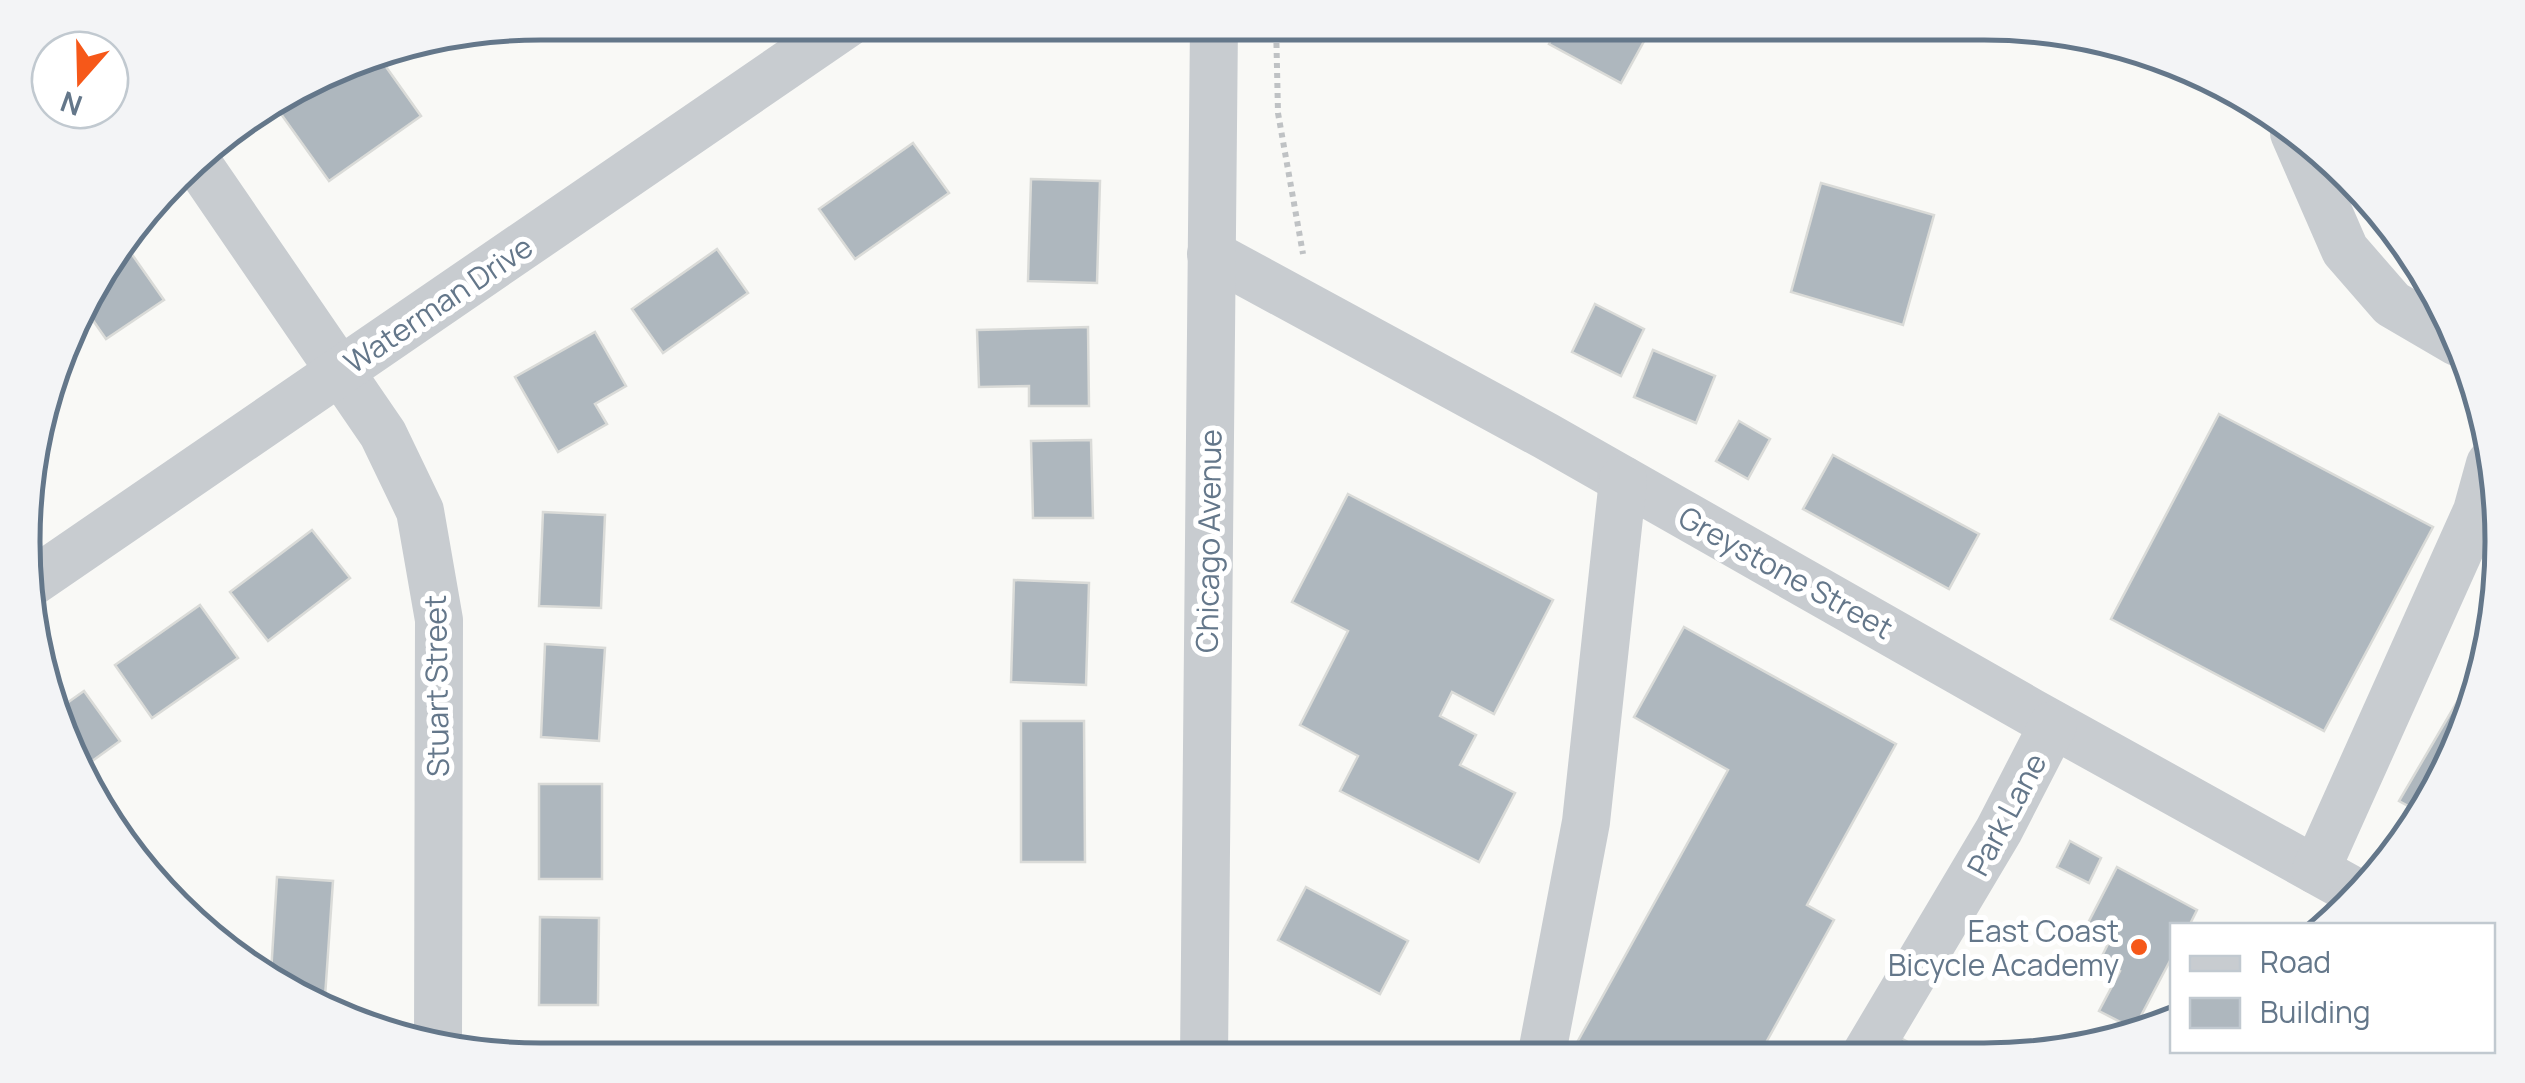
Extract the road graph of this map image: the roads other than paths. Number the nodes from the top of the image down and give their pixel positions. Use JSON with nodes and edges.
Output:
{"nodes":[{"id":1,"x":822,"y":40,"type":"edge"},
{"id":2,"x":1214,"y":40,"type":"edge"},
{"id":3,"x":2304,"y":156,"type":"edge"},
{"id":4,"x":203,"y":171,"type":"edge"},
{"id":5,"x":1211,"y":254,"type":"junction"},
{"id":6,"x":2438,"y":331,"type":"edge"},
{"id":7,"x":341,"y":370,"type":"junction"},
{"id":8,"x":1623,"y":480,"type":"junction"},
{"id":9,"x":2482,"y":491,"type":"edge"},
{"id":10,"x":41,"y":576,"type":"edge"},
{"id":11,"x":2054,"y":725,"type":"junction"},
{"id":12,"x":2316,"y":870,"type":"junction"},
{"id":13,"x":2347,"y":887,"type":"edge"},
{"id":14,"x":438,"y":1032,"type":"edge"},
{"id":15,"x":1204,"y":1043,"type":"edge"},
{"id":16,"x":1544,"y":1043,"type":"edge"},
{"id":17,"x":1872,"y":1043,"type":"edge"}],
"edges":[{"from":1,"to":7,"type":"street","name":"Waterman Drive"},
{"from":2,"to":5,"type":"street","name":"Chicago Avenue"},
{"from":3,"to":6,"type":"street"},
{"from":4,"to":7,"type":"street","name":"Stuart Street"},
{"from":5,"to":8,"type":"street","name":"Greystone Street"},
{"from":5,"to":15,"type":"street","name":"Chicago Avenue"},
{"from":7,"to":10,"type":"street","name":"Waterman Drive"},
{"from":7,"to":14,"type":"street","name":"Stuart Street"},
{"from":8,"to":11,"type":"street","name":"Greystone Street"},
{"from":8,"to":16,"type":"street"},
{"from":9,"to":12,"type":"street"},
{"from":11,"to":12,"type":"street","name":"Greystone Street"},
{"from":11,"to":17,"type":"street","name":"Park Lane"},
{"from":12,"to":13,"type":"street","name":"Greystone Street"}]}
